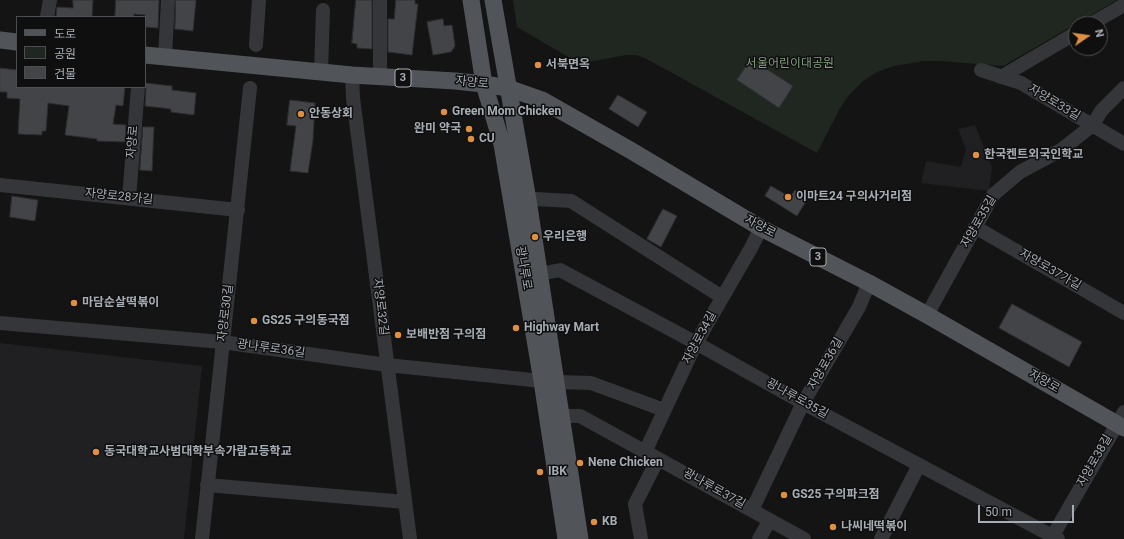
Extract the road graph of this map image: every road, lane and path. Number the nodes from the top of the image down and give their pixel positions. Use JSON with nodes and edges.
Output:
{"nodes":[{"id":1,"x":50,"y":0,"type":"edge"},
{"id":2,"x":168,"y":0,"type":"edge"},
{"id":3,"x":259,"y":0,"type":"edge"},
{"id":4,"x":380,"y":0,"type":"edge"},
{"id":5,"x":471,"y":0,"type":"edge"},
{"id":6,"x":493,"y":0,"type":"edge"},
{"id":7,"x":1124,"y":5,"type":"edge"},
{"id":8,"x":324,"y":10,"type":"dead end"},
{"id":9,"x":47,"y":16,"type":"edge"},
{"id":10,"x":1105,"y":16,"type":"edge"},
{"id":11,"x":1068,"y":38,"type":"edge"},
{"id":12,"x":0,"y":40,"type":"edge"},
{"id":13,"x":16,"y":42,"type":"edge"},
{"id":14,"x":256,"y":46,"type":"dead end"},
{"id":15,"x":146,"y":55,"type":"edge"},
{"id":16,"x":165,"y":57,"type":"junction"},
{"id":17,"x":981,"y":70,"type":"dead end"},
{"id":18,"x":321,"y":72,"type":"junction"},
{"id":19,"x":352,"y":75,"type":"junction"},
{"id":20,"x":380,"y":77,"type":"junction"},
{"id":21,"x":1001,"y":77,"type":"junction"},
{"id":22,"x":484,"y":84,"type":"junction"},
{"id":23,"x":138,"y":88,"type":"edge"},
{"id":24,"x":250,"y":88,"type":"dead end"},
{"id":25,"x":508,"y":88,"type":"junction"},
{"id":26,"x":1124,"y":88,"type":"edge"},
{"id":27,"x":1092,"y":125,"type":"junction"},
{"id":28,"x":1124,"y":144,"type":"edge"},
{"id":29,"x":0,"y":185,"type":"edge"},
{"id":30,"x":129,"y":198,"type":"junction"},
{"id":31,"x":528,"y":200,"type":"junction"},
{"id":32,"x":238,"y":210,"type":"junction"},
{"id":33,"x":975,"y":227,"type":"junction"},
{"id":34,"x":761,"y":228,"type":"junction"},
{"id":35,"x":540,"y":274,"type":"junction"},
{"id":36,"x":869,"y":283,"type":"junction"},
{"id":37,"x":722,"y":297,"type":"junction"},
{"id":38,"x":1124,"y":313,"type":"edge"},
{"id":39,"x":928,"y":315,"type":"junction"},
{"id":40,"x":0,"y":322,"type":"edge"},
{"id":41,"x":222,"y":342,"type":"junction"},
{"id":42,"x":696,"y":343,"type":"junction"},
{"id":43,"x":387,"y":365,"type":"junction"},
{"id":44,"x":550,"y":381,"type":"junction"},
{"id":45,"x":803,"y":403,"type":"junction"},
{"id":46,"x":664,"y":410,"type":"junction"},
{"id":47,"x":562,"y":416,"type":"junction"},
{"id":48,"x":1121,"y":421,"type":"edge"},
{"id":49,"x":645,"y":452,"type":"junction"},
{"id":50,"x":658,"y":458,"type":"junction"},
{"id":51,"x":919,"y":465,"type":"junction"},
{"id":52,"x":207,"y":485,"type":"junction"},
{"id":53,"x":405,"y":502,"type":"junction"},
{"id":54,"x":752,"y":510,"type":"junction"},
{"id":55,"x":770,"y":520,"type":"junction"},
{"id":56,"x":1054,"y":538,"type":"edge"},
{"id":57,"x":202,"y":539,"type":"edge"},
{"id":58,"x":410,"y":539,"type":"edge"},
{"id":59,"x":566,"y":539,"type":"edge"},
{"id":60,"x":580,"y":539,"type":"edge"},
{"id":61,"x":641,"y":539,"type":"edge"},
{"id":62,"x":759,"y":539,"type":"edge"},
{"id":63,"x":804,"y":539,"type":"edge"},
{"id":64,"x":881,"y":539,"type":"edge"}],
"edges":[{"from":1,"to":9,"type":"street"},
{"from":2,"to":16,"type":"street"},
{"from":3,"to":14,"type":"street"},
{"from":4,"to":20,"type":"street"},
{"from":5,"to":22,"type":"main road","name":"광나루로"},
{"from":6,"to":25,"type":"main road","name":"광나루로"},
{"from":7,"to":10,"type":"street"},
{"from":8,"to":18,"type":"street"},
{"from":11,"to":21,"type":"street"},
{"from":12,"to":13,"type":"main road"},
{"from":15,"to":16,"type":"main road","name":"자양로","number":"3"},
{"from":16,"to":18,"type":"main road","name":"자양로","number":"3"},
{"from":17,"to":21,"type":"street","name":"자양로33길"},
{"from":18,"to":19,"type":"main road","name":"자양로","number":"3"},
{"from":19,"to":20,"type":"main road","name":"자양로","number":"3"},
{"from":19,"to":43,"type":"street","name":"자양로32길"},
{"from":20,"to":22,"type":"main road","name":"자양로","number":"3"},
{"from":21,"to":27,"type":"street","name":"자양로33길"},
{"from":22,"to":25,"type":"main road","name":"자양로","number":"3"},
{"from":22,"to":44,"type":"main road","name":"광나루로"},
{"from":23,"to":30,"type":"street","name":"자양로"},
{"from":24,"to":32,"type":"street","name":"자양로30길"},
{"from":25,"to":31,"type":"main road","name":"광나루로"},
{"from":25,"to":34,"type":"main road","name":"자양로","number":"3"},
{"from":26,"to":27,"type":"street","name":"자양로35길"},
{"from":27,"to":28,"type":"street","name":"자양로33길"},
{"from":27,"to":33,"type":"street","name":"자양로35길"},
{"from":29,"to":30,"type":"street","name":"자양로28가길"},
{"from":30,"to":32,"type":"street","name":"자양로28가길"},
{"from":31,"to":35,"type":"main road","name":"광나루로"},
{"from":31,"to":37,"type":"street"},
{"from":32,"to":41,"type":"street","name":"자양로30길"},
{"from":33,"to":38,"type":"street","name":"자양로37가길"},
{"from":33,"to":39,"type":"street","name":"자양로35길"},
{"from":34,"to":36,"type":"main road","name":"자양로","number":"3"},
{"from":34,"to":37,"type":"street","name":"자양로34길"},
{"from":35,"to":42,"type":"street","name":"광나루로35길"},
{"from":35,"to":44,"type":"main road","name":"광나루로"},
{"from":36,"to":39,"type":"main road","name":"자양로","number":"3"},
{"from":36,"to":45,"type":"street","name":"자양로36길"},
{"from":37,"to":42,"type":"street","name":"자양로34길"},
{"from":39,"to":48,"type":"main road","name":"자양로","number":"3"},
{"from":40,"to":41,"type":"street","name":"광나루로36길"},
{"from":41,"to":43,"type":"street","name":"광나루로36길"},
{"from":41,"to":52,"type":"street","name":"자양로30길"},
{"from":42,"to":45,"type":"street","name":"광나루로35길"},
{"from":42,"to":46,"type":"street","name":"자양로34길"},
{"from":43,"to":44,"type":"street","name":"광나루로36길"},
{"from":43,"to":53,"type":"street","name":"자양로32길"},
{"from":44,"to":46,"type":"street"},
{"from":44,"to":47,"type":"main road","name":"광나루로"},
{"from":44,"to":59,"type":"main road","name":"광나루로"},
{"from":45,"to":51,"type":"street","name":"광나루로35길"},
{"from":45,"to":54,"type":"street","name":"자양로36길"},
{"from":46,"to":49,"type":"street","name":"자양로34길"},
{"from":47,"to":49,"type":"street","name":"광나루로37길"},
{"from":47,"to":60,"type":"main road","name":"광나루로"},
{"from":48,"to":56,"type":"street","name":"자양로38길"},
{"from":49,"to":50,"type":"street","name":"광나루로37길"},
{"from":50,"to":54,"type":"street","name":"광나루로37길"},
{"from":50,"to":61,"type":"street"},
{"from":51,"to":56,"type":"street","name":"광나루로35길"},
{"from":51,"to":64,"type":"street"},
{"from":52,"to":53,"type":"street"},
{"from":52,"to":57,"type":"street","name":"자양로30길"},
{"from":53,"to":58,"type":"street","name":"자양로32길"},
{"from":54,"to":55,"type":"street","name":"광나루로37길"},
{"from":55,"to":62,"type":"street"},
{"from":55,"to":63,"type":"street","name":"광나루로37길"}]}
